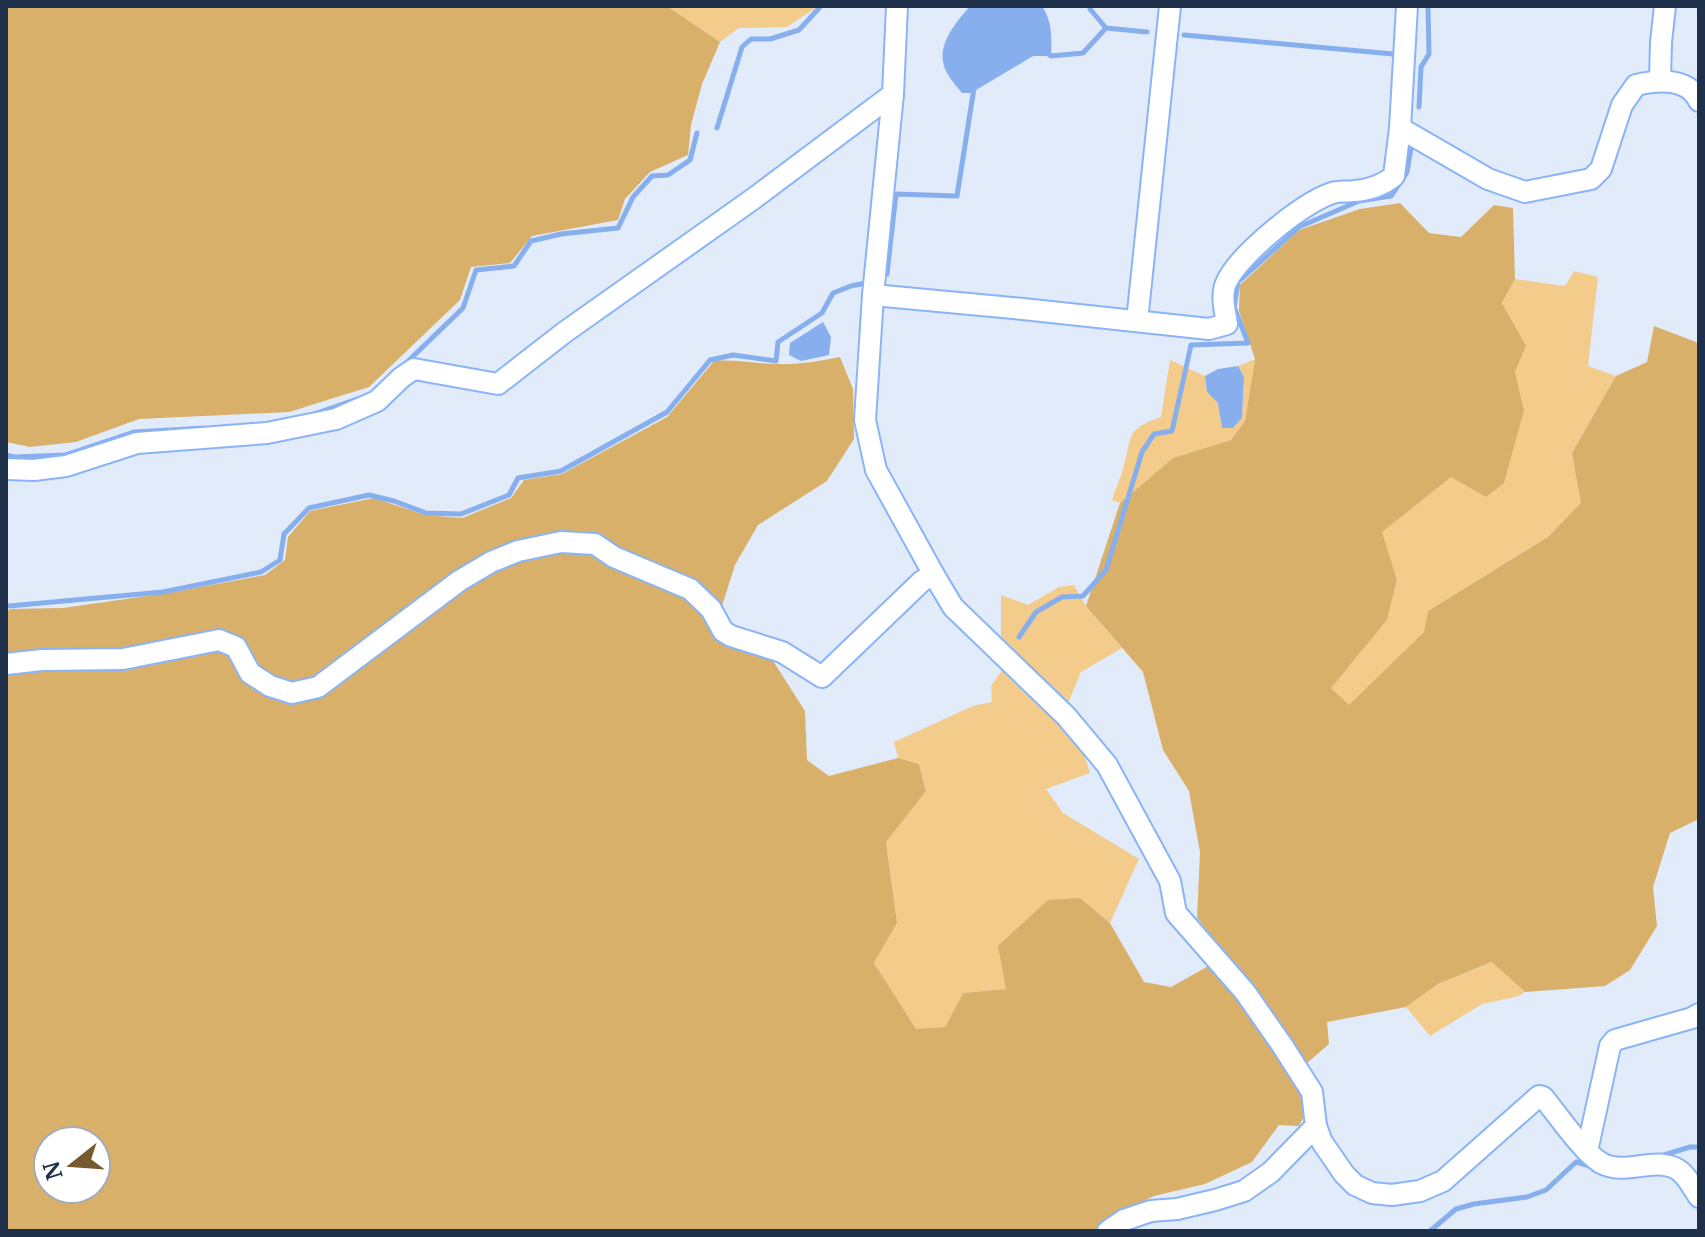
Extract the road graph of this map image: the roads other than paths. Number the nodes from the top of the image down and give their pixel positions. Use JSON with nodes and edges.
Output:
{"nodes":[{"id":1,"x":897,"y":6,"type":"edge"},
{"id":2,"x":1170,"y":6,"type":"edge"},
{"id":3,"x":1407,"y":6,"type":"edge"},
{"id":4,"x":1665,"y":6,"type":"edge"},
{"id":5,"x":1660,"y":80,"type":"junction"},
{"id":6,"x":893,"y":94,"type":"junction"},
{"id":7,"x":1699,"y":101,"type":"edge"},
{"id":8,"x":1400,"y":128,"type":"junction"},
{"id":9,"x":873,"y":295,"type":"junction"},
{"id":10,"x":1137,"y":321,"type":"junction"},
{"id":11,"x":6,"y":469,"type":"edge"},
{"id":12,"x":934,"y":575,"type":"junction"},
{"id":13,"x":6,"y":664,"type":"edge"},
{"id":14,"x":1699,"y":1014,"type":"edge"},
{"id":15,"x":1316,"y":1126,"type":"junction"},
{"id":16,"x":1587,"y":1151,"type":"junction"},
{"id":17,"x":1699,"y":1197,"type":"edge"},
{"id":18,"x":1108,"y":1231,"type":"edge"}],
"edges":[{"from":1,"to":6,"type":"street"},
{"from":2,"to":10,"type":"street"},
{"from":3,"to":8,"type":"street"},
{"from":4,"to":5,"type":"street"},
{"from":5,"to":7,"type":"street"},
{"from":5,"to":8,"type":"street"},
{"from":6,"to":9,"type":"street"},
{"from":6,"to":11,"type":"street"},
{"from":8,"to":10,"type":"street"},
{"from":9,"to":10,"type":"street"},
{"from":9,"to":12,"type":"street"},
{"from":12,"to":13,"type":"street"},
{"from":12,"to":15,"type":"street"},
{"from":14,"to":16,"type":"street"},
{"from":15,"to":16,"type":"street"},
{"from":15,"to":18,"type":"street"},
{"from":16,"to":17,"type":"street"}]}
